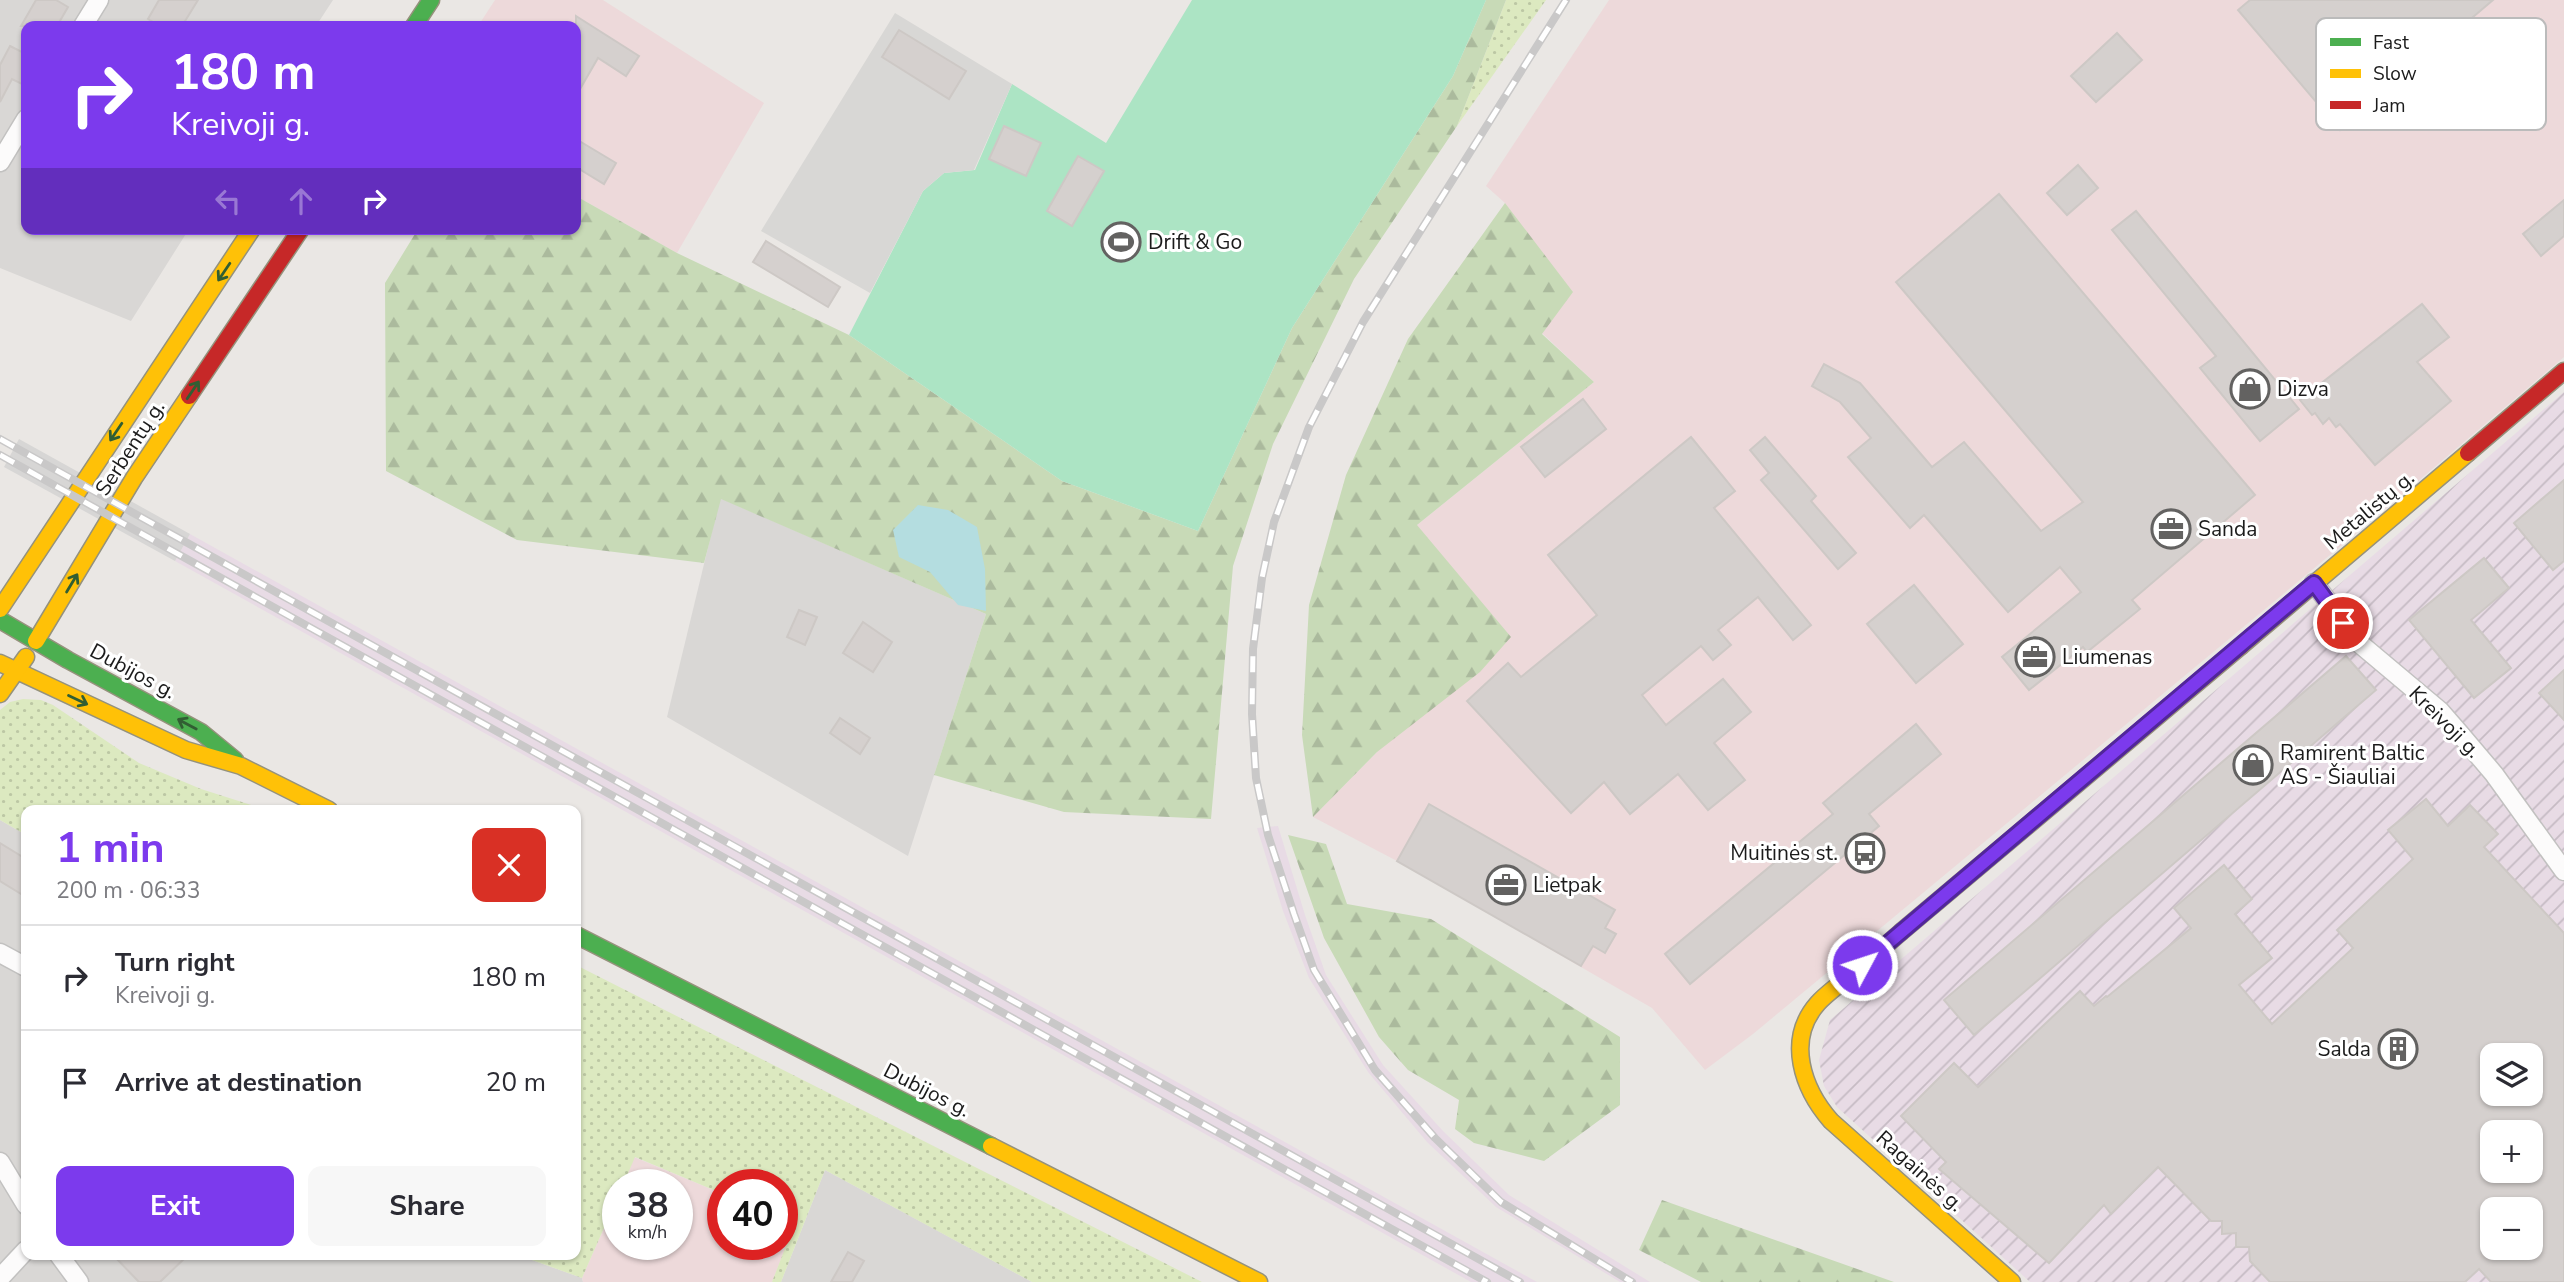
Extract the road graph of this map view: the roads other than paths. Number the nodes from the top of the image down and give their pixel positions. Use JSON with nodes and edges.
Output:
{"nodes":[{"id":1,"x":99,"y":0,"type":"edge"},
{"id":2,"x":431,"y":0,"type":"edge"},
{"id":3,"x":86,"y":21,"type":"edge"},
{"id":4,"x":417,"y":21,"type":"edge"},
{"id":5,"x":21,"y":127,"type":"edge"},
{"id":6,"x":0,"y":162,"type":"edge"},
{"id":7,"x":249,"y":235,"type":"edge"},
{"id":8,"x":297,"y":235,"type":"edge"},
{"id":9,"x":2564,"y":371,"type":"edge"},
{"id":10,"x":2314,"y":583,"type":"junction"},
{"id":11,"x":0,"y":610,"type":"edge"},
{"id":12,"x":0,"y":620,"type":"edge"},
{"id":13,"x":36,"y":641,"type":"junction"},
{"id":14,"x":0,"y":663,"type":"edge"},
{"id":15,"x":17,"y":671,"type":"junction"},
{"id":16,"x":0,"y":694,"type":"edge"},
{"id":17,"x":241,"y":765,"type":"junction"},
{"id":18,"x":320,"y":805,"type":"edge"},
{"id":19,"x":2564,"y":871,"type":"edge"},
{"id":20,"x":581,"y":938,"type":"edge"},
{"id":21,"x":0,"y":953,"type":"edge"},
{"id":22,"x":21,"y":964,"type":"edge"},
{"id":23,"x":1807,"y":1086,"type":"joint"},
{"id":24,"x":0,"y":1162,"type":"edge"},
{"id":25,"x":21,"y":1197,"type":"edge"},
{"id":26,"x":21,"y":1255,"type":"edge"},
{"id":27,"x":64,"y":1260,"type":"edge"},
{"id":28,"x":0,"y":1278,"type":"edge"},
{"id":29,"x":79,"y":1282,"type":"edge"},
{"id":30,"x":1259,"y":1282,"type":"edge"},
{"id":31,"x":2012,"y":1282,"type":"edge"}],
"edges":[{"from":1,"to":3,"type":"street"},
{"from":2,"to":4,"type":"main road"},
{"from":5,"to":6,"type":"street"},
{"from":7,"to":11,"type":"main road","name":"Serbentų g.","one_way":true},
{"from":13,"to":8,"type":"main road","name":"Serbentų g.","one_way":true},
{"from":9,"to":10,"type":"main road","name":"Metalistų g."},
{"from":10,"to":19,"type":"street","name":"Kreivoji g."},
{"from":10,"to":23,"type":"main road","name":"Metalistų g."},
{"from":12,"to":13,"type":"main road","name":"Dubijos g."},
{"from":13,"to":15,"type":"main road","name":"Serbentų g."},
{"from":17,"to":13,"type":"main road","name":"Dubijos g.","one_way":true},
{"from":14,"to":15,"type":"main road","name":"Dubijos g."},
{"from":15,"to":16,"type":"main road","name":"Serbentų g."},
{"from":15,"to":17,"type":"main road","name":"Dubijos g.","one_way":true},
{"from":17,"to":18,"type":"main road","name":"Dubijos g."},
{"from":20,"to":30,"type":"main road","name":"Dubijos g."},
{"from":21,"to":22,"type":"street"},
{"from":23,"to":31,"type":"main road","name":"Ragainės g."},
{"from":24,"to":25,"type":"street"},
{"from":26,"to":28,"type":"street"},
{"from":27,"to":29,"type":"street"}]}
